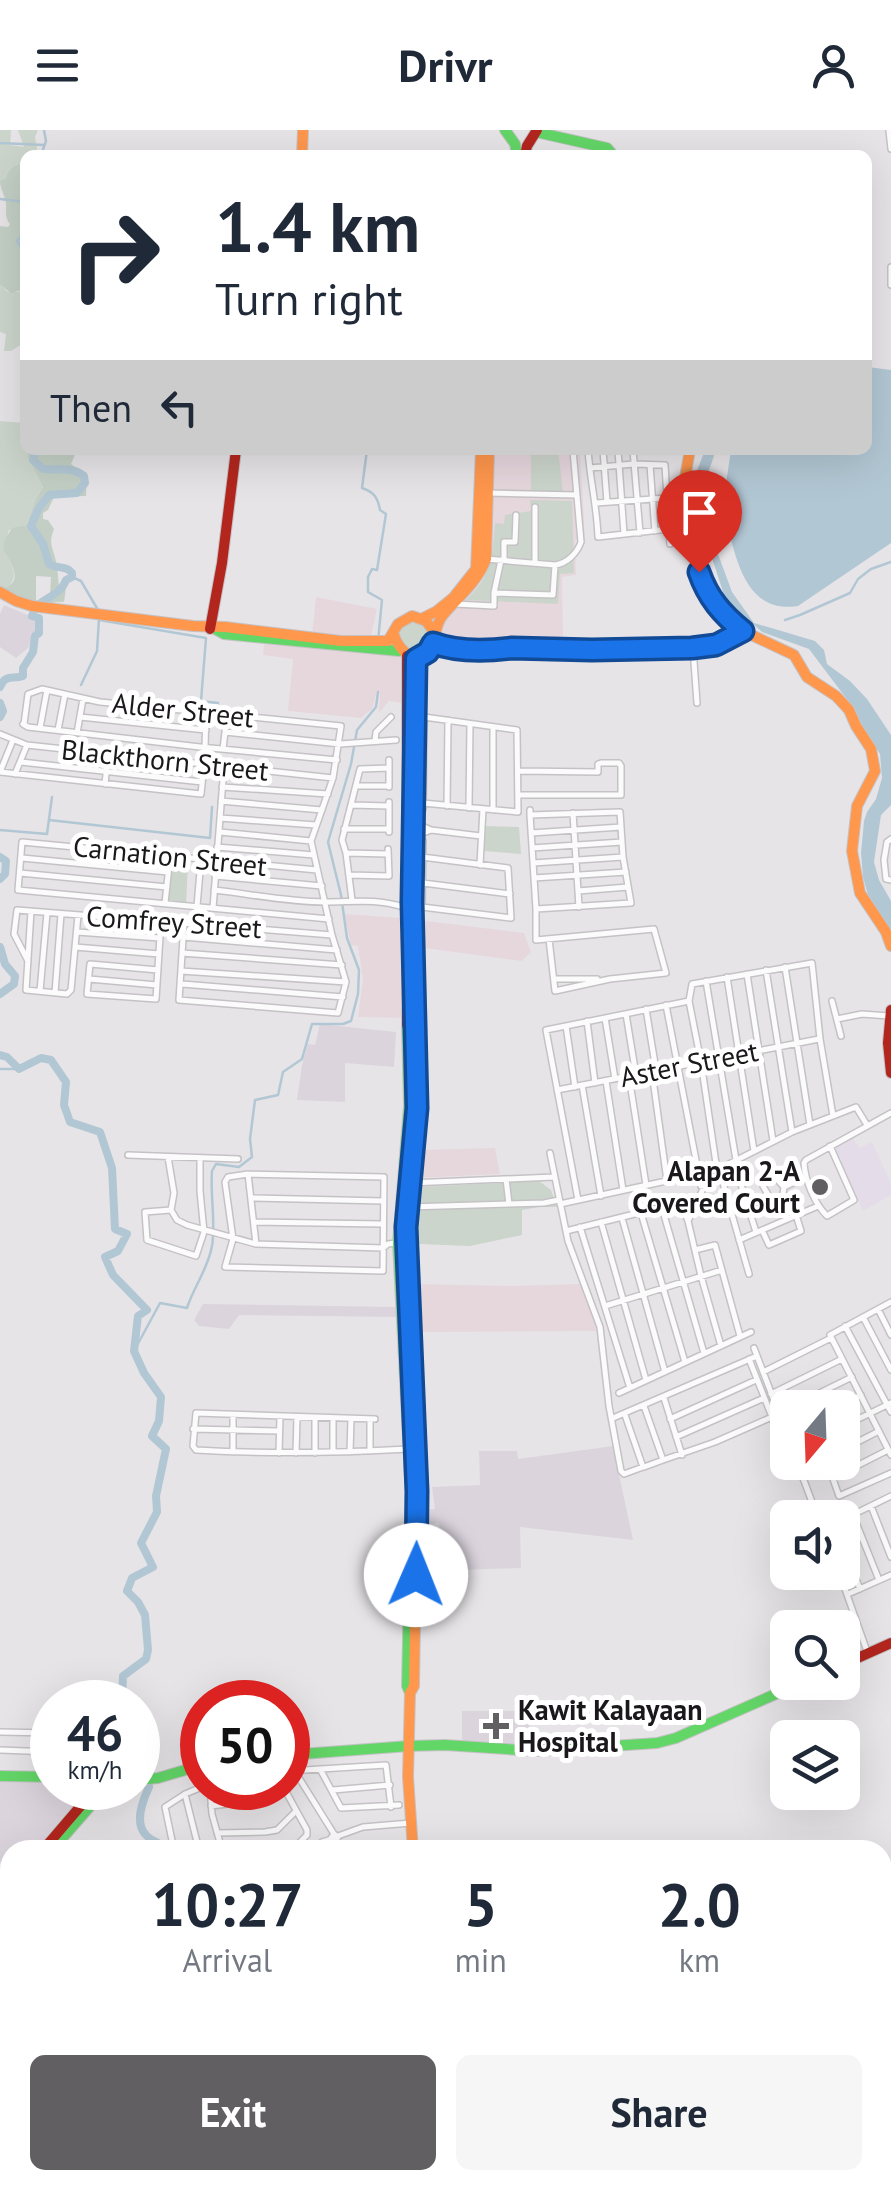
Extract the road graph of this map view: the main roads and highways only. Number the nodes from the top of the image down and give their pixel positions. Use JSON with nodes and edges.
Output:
{"nodes":[{"id":1,"x":536,"y":133,"type":"edge"},
{"id":2,"x":508,"y":134,"type":"edge"},
{"id":3,"x":602,"y":150,"type":"edge"},
{"id":4,"x":235,"y":455,"type":"edge"},
{"id":5,"x":485,"y":455,"type":"edge"},
{"id":6,"x":485,"y":455,"type":"edge"},
{"id":7,"x":689,"y":455,"type":"edge"},
{"id":8,"x":0,"y":592,"type":"edge"},
{"id":9,"x":423,"y":618,"type":"junction"},
{"id":10,"x":210,"y":628,"type":"junction"},
{"id":11,"x":743,"y":631,"type":"junction"},
{"id":12,"x":394,"y":634,"type":"junction"},
{"id":13,"x":433,"y":637,"type":"junction"},
{"id":14,"x":409,"y":655,"type":"junction"},
{"id":15,"x":891,"y":946,"type":"edge"},
{"id":16,"x":890,"y":1013,"type":"edge"},
{"id":17,"x":412,"y":1059,"type":"junction"},
{"id":18,"x":891,"y":1073,"type":"edge"},
{"id":19,"x":402,"y":1247,"type":"junction"},
{"id":20,"x":408,"y":1380,"type":"junction"},
{"id":21,"x":891,"y":1643,"type":"edge"},
{"id":22,"x":860,"y":1657,"type":"edge"},
{"id":23,"x":410,"y":1693,"type":"junction"},
{"id":24,"x":770,"y":1697,"type":"edge"},
{"id":25,"x":408,"y":1746,"type":"junction"},
{"id":26,"x":310,"y":1753,"type":"edge"},
{"id":27,"x":0,"y":1776,"type":"edge"},
{"id":28,"x":30,"y":1777,"type":"edge"},
{"id":29,"x":77,"y":1810,"type":"edge"},
{"id":30,"x":87,"y":1810,"type":"edge"},
{"id":31,"x":52,"y":1840,"type":"edge"},
{"id":32,"x":61,"y":1840,"type":"edge"},
{"id":33,"x":413,"y":1840,"type":"edge"}],
"edges":[{"from":1,"to":2,"type":"main road"},
{"from":1,"to":3,"type":"main road"},
{"from":4,"to":10,"type":"main road"},
{"from":5,"to":13,"type":"main road"},
{"from":6,"to":9,"type":"main road"},
{"from":7,"to":11,"type":"main road"},
{"from":8,"to":10,"type":"main road"},
{"from":9,"to":12,"type":"main road"},
{"from":9,"to":13,"type":"main road"},
{"from":10,"to":12,"type":"main road"},
{"from":10,"to":14,"type":"main road"},
{"from":11,"to":13,"type":"main road"},
{"from":11,"to":15,"type":"main road"},
{"from":12,"to":14,"type":"main road"},
{"from":13,"to":14,"type":"main road"},
{"from":14,"to":17,"type":"main road"},
{"from":14,"to":17,"type":"main road"},
{"from":16,"to":18,"type":"main road"},
{"from":17,"to":19,"type":"main road"},
{"from":17,"to":19,"type":"main road"},
{"from":19,"to":20,"type":"main road"},
{"from":20,"to":23,"type":"main road"},
{"from":20,"to":23,"type":"main road"},
{"from":21,"to":22,"type":"main road"},
{"from":23,"to":25,"type":"main road"},
{"from":24,"to":25,"type":"main road"},
{"from":25,"to":26,"type":"main road"},
{"from":25,"to":33,"type":"main road"},
{"from":27,"to":28,"type":"main road"},
{"from":29,"to":31,"type":"main road"},
{"from":30,"to":32,"type":"main road"}]}
